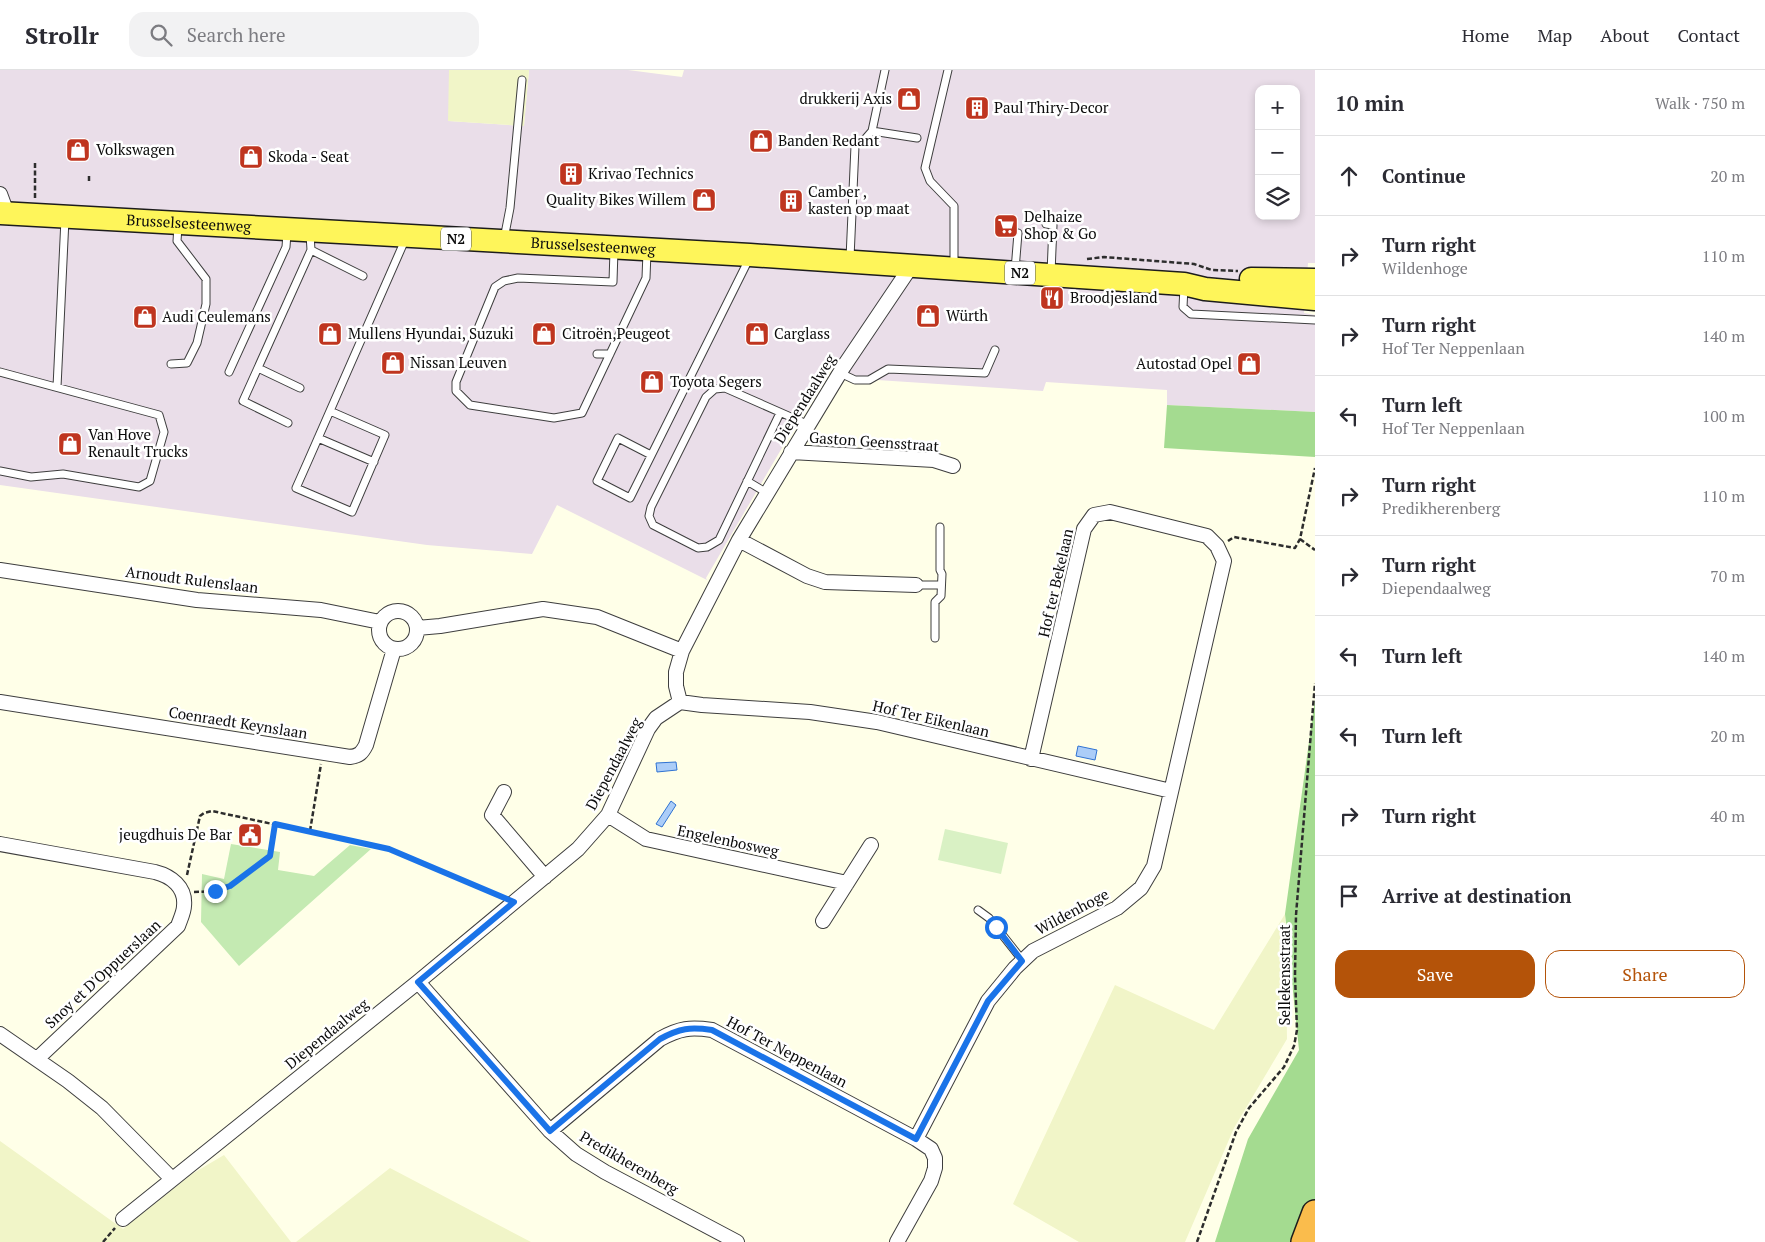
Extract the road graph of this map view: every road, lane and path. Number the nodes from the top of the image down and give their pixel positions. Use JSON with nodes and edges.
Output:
{"nodes":[{"id":1,"x":885,"y":70,"type":"edge"},
{"id":2,"x":948,"y":70,"type":"edge"},
{"id":3,"x":522,"y":80,"type":"dead end"},
{"id":4,"x":872,"y":131,"type":"junction"},
{"id":5,"x":917,"y":138,"type":"dead end"},
{"id":6,"x":35,"y":162,"type":"dead end"},
{"id":7,"x":89,"y":176,"type":"dead end"},
{"id":8,"x":89,"y":183,"type":"dead end"},
{"id":9,"x":34,"y":202,"type":"dead end"},
{"id":10,"x":2,"y":206,"type":"edge"},
{"id":11,"x":65,"y":216,"type":"junction"},
{"id":12,"x":178,"y":222,"type":"junction"},
{"id":13,"x":1046,"y":224,"type":"dead end"},
{"id":14,"x":287,"y":228,"type":"junction"},
{"id":15,"x":1018,"y":233,"type":"dead end"},
{"id":16,"x":406,"y":236,"type":"junction"},
{"id":17,"x":311,"y":240,"type":"junction"},
{"id":18,"x":504,"y":241,"type":"junction"},
{"id":19,"x":614,"y":248,"type":"junction"},
{"id":20,"x":648,"y":250,"type":"junction"},
{"id":21,"x":750,"y":255,"type":"junction"},
{"id":22,"x":850,"y":262,"type":"junction"},
{"id":23,"x":912,"y":266,"type":"junction"},
{"id":24,"x":954,"y":268,"type":"junction"},
{"id":25,"x":1014,"y":273,"type":"junction"},
{"id":26,"x":363,"y":276,"type":"dead end"},
{"id":27,"x":1051,"y":276,"type":"junction"},
{"id":28,"x":1315,"y":280,"type":"edge"},
{"id":29,"x":1184,"y":284,"type":"junction"},
{"id":30,"x":1315,"y":299,"type":"edge"},
{"id":31,"x":1315,"y":320,"type":"edge"},
{"id":32,"x":995,"y":350,"type":"dead end"},
{"id":33,"x":597,"y":354,"type":"dead end"},
{"id":34,"x":610,"y":354,"type":"junction"},
{"id":35,"x":171,"y":364,"type":"dead end"},
{"id":36,"x":258,"y":368,"type":"junction"},
{"id":37,"x":0,"y":372,"type":"edge"},
{"id":38,"x":229,"y":372,"type":"dead end"},
{"id":39,"x":840,"y":373,"type":"junction"},
{"id":40,"x":57,"y":387,"type":"junction"},
{"id":41,"x":300,"y":388,"type":"dead end"},
{"id":42,"x":330,"y":411,"type":"junction"},
{"id":43,"x":780,"y":413,"type":"junction"},
{"id":44,"x":288,"y":423,"type":"dead end"},
{"id":45,"x":808,"y":425,"type":"junction"},
{"id":46,"x":318,"y":438,"type":"junction"},
{"id":47,"x":791,"y":452,"type":"junction"},
{"id":48,"x":651,"y":455,"type":"junction"},
{"id":49,"x":374,"y":462,"type":"junction"},
{"id":50,"x":953,"y":466,"type":"dead end"},
{"id":51,"x":1315,"y":468,"type":"edge"},
{"id":52,"x":0,"y":471,"type":"edge"},
{"id":53,"x":747,"y":481,"type":"junction"},
{"id":54,"x":767,"y":493,"type":"junction"},
{"id":55,"x":940,"y":527,"type":"dead end"},
{"id":56,"x":1300,"y":539,"type":"junction"},
{"id":57,"x":739,"y":540,"type":"junction"},
{"id":58,"x":1217,"y":546,"type":"junction"},
{"id":59,"x":1315,"y":550,"type":"edge"},
{"id":60,"x":0,"y":570,"type":"edge"},
{"id":61,"x":916,"y":585,"type":"joint"},
{"id":62,"x":941,"y":586,"type":"junction"},
{"id":63,"x":380,"y":622,"type":"junction"},
{"id":64,"x":417,"y":628,"type":"junction"},
{"id":65,"x":935,"y":638,"type":"dead end"},
{"id":66,"x":394,"y":649,"type":"junction"},
{"id":67,"x":682,"y":651,"type":"junction"},
{"id":68,"x":1315,"y":683,"type":"edge"},
{"id":69,"x":0,"y":702,"type":"edge"},
{"id":70,"x":680,"y":702,"type":"junction"},
{"id":71,"x":323,"y":752,"type":"junction"},
{"id":72,"x":1031,"y":759,"type":"junction"},
{"id":73,"x":1171,"y":791,"type":"junction"},
{"id":74,"x":504,"y":792,"type":"dead end"},
{"id":75,"x":608,"y":815,"type":"junction"},
{"id":76,"x":275,"y":824,"type":"junction"},
{"id":77,"x":310,"y":832,"type":"junction"},
{"id":78,"x":0,"y":844,"type":"edge"},
{"id":79,"x":871,"y":845,"type":"dead end"},
{"id":80,"x":545,"y":877,"type":"junction"},
{"id":81,"x":847,"y":883,"type":"junction"},
{"id":82,"x":183,"y":894,"type":"junction"},
{"id":83,"x":514,"y":902,"type":"junction"},
{"id":84,"x":978,"y":910,"type":"dead end"},
{"id":85,"x":823,"y":921,"type":"dead end"},
{"id":86,"x":1022,"y":961,"type":"junction"},
{"id":87,"x":418,"y":982,"type":"junction"},
{"id":88,"x":0,"y":1034,"type":"edge"},
{"id":89,"x":37,"y":1059,"type":"junction"},
{"id":90,"x":550,"y":1131,"type":"junction"},
{"id":91,"x":916,"y":1139,"type":"junction"},
{"id":92,"x":172,"y":1179,"type":"junction"},
{"id":93,"x":1315,"y":1213,"type":"edge"},
{"id":94,"x":123,"y":1219,"type":"joint"},
{"id":95,"x":103,"y":1242,"type":"edge"},
{"id":96,"x":737,"y":1242,"type":"edge"},
{"id":97,"x":897,"y":1242,"type":"edge"},
{"id":98,"x":1197,"y":1242,"type":"edge"},
{"id":99,"x":1304,"y":1242,"type":"edge"}],
"edges":[{"from":1,"to":4,"type":"lane"},
{"from":2,"to":24,"type":"lane"},
{"from":3,"to":18,"type":"lane"},
{"from":4,"to":5,"type":"lane"},
{"from":4,"to":22,"type":"lane"},
{"from":6,"to":9,"type":"path"},
{"from":7,"to":8,"type":"path"},
{"from":10,"to":11,"type":"main road","name":"Brusselsesteenweg","number":"N2"},
{"from":11,"to":12,"type":"main road","name":"Brusselsesteenweg","number":"N2"},
{"from":11,"to":40,"type":"lane"},
{"from":12,"to":14,"type":"main road","name":"Brusselsesteenweg","number":"N2"},
{"from":12,"to":35,"type":"lane"},
{"from":13,"to":27,"type":"lane"},
{"from":14,"to":17,"type":"main road","name":"Brusselsesteenweg","number":"N2"},
{"from":14,"to":38,"type":"lane"},
{"from":15,"to":25,"type":"lane"},
{"from":16,"to":17,"type":"main road","name":"Brusselsesteenweg","number":"N2"},
{"from":16,"to":18,"type":"main road","name":"Brusselsesteenweg","number":"N2"},
{"from":16,"to":42,"type":"lane"},
{"from":17,"to":26,"type":"lane"},
{"from":17,"to":36,"type":"lane"},
{"from":18,"to":19,"type":"main road","name":"Brusselsesteenweg","number":"N2"},
{"from":19,"to":20,"type":"main road","name":"Brusselsesteenweg","number":"N2"},
{"from":19,"to":34,"type":"lane"},
{"from":20,"to":21,"type":"main road","name":"Brusselsesteenweg","number":"N2"},
{"from":20,"to":34,"type":"lane"},
{"from":21,"to":22,"type":"main road","name":"Brusselsesteenweg","number":"N2"},
{"from":21,"to":48,"type":"lane"},
{"from":22,"to":23,"type":"main road","name":"Brusselsesteenweg","number":"N2"},
{"from":23,"to":24,"type":"main road","name":"Brusselsesteenweg","number":"N2"},
{"from":23,"to":39,"type":"street","name":"Diependaalweg"},
{"from":24,"to":25,"type":"main road","name":"Brusselsesteenweg","number":"N2"},
{"from":25,"to":27,"type":"main road","name":"Brusselsesteenweg","number":"N2"},
{"from":27,"to":29,"type":"main road","name":"Brusselsesteenweg","number":"N2"},
{"from":28,"to":29,"type":"main road","name":"Brusselsesteenweg","number":"N2"},
{"from":29,"to":30,"type":"main road","name":"Brusselsesteenweg","number":"N2"},
{"from":29,"to":31,"type":"lane"},
{"from":32,"to":39,"type":"lane"},
{"from":33,"to":34,"type":"lane"},
{"from":36,"to":41,"type":"lane"},
{"from":36,"to":44,"type":"lane"},
{"from":37,"to":40,"type":"lane"},
{"from":39,"to":45,"type":"street","name":"Diependaalweg"},
{"from":40,"to":52,"type":"lane"},
{"from":42,"to":46,"type":"lane"},
{"from":42,"to":49,"type":"lane"},
{"from":43,"to":45,"type":"lane"},
{"from":43,"to":53,"type":"lane"},
{"from":43,"to":53,"type":"lane"},
{"from":45,"to":47,"type":"street","name":"Diependaalweg"},
{"from":46,"to":49,"type":"lane"},
{"from":46,"to":49,"type":"lane"},
{"from":47,"to":50,"type":"street","name":"Gaston Geensstraat"},
{"from":47,"to":54,"type":"street","name":"Diependaalweg"},
{"from":48,"to":48,"type":"lane"},
{"from":51,"to":56,"type":"path"},
{"from":53,"to":54,"type":"lane"},
{"from":54,"to":57,"type":"street","name":"Diependaalweg"},
{"from":55,"to":62,"type":"lane"},
{"from":56,"to":58,"type":"path"},
{"from":56,"to":59,"type":"path"},
{"from":57,"to":61,"type":"street"},
{"from":57,"to":67,"type":"street","name":"Diependaalweg"},
{"from":58,"to":72,"type":"street","name":"Hof ter Bekelaan"},
{"from":58,"to":73,"type":"street","name":"Wildenhoge"},
{"from":60,"to":63,"type":"street","name":"Arnoudt Rulenslaan"},
{"from":61,"to":62,"type":"lane"},
{"from":62,"to":65,"type":"lane"},
{"from":63,"to":64,"type":"street"},
{"from":63,"to":66,"type":"street"},
{"from":64,"to":66,"type":"street"},
{"from":64,"to":67,"type":"street"},
{"from":66,"to":71,"type":"street","name":"Coenraedt Keynslaan"},
{"from":67,"to":70,"type":"street","name":"Diependaalweg"},
{"from":68,"to":98,"type":"path","name":"Sellekensstraat"},
{"from":69,"to":71,"type":"street","name":"Coenraedt Keynslaan"},
{"from":70,"to":72,"type":"street","name":"Hof Ter Eikenlaan"},
{"from":70,"to":75,"type":"street","name":"Diependaalweg"},
{"from":71,"to":77,"type":"path"},
{"from":72,"to":73,"type":"street","name":"Hof Ter Eikenlaan"},
{"from":73,"to":86,"type":"street","name":"Wildenhoge"},
{"from":74,"to":80,"type":"street"},
{"from":75,"to":80,"type":"street","name":"Diependaalweg"},
{"from":75,"to":81,"type":"street","name":"Engelenbosweg"},
{"from":76,"to":77,"type":"path"},
{"from":76,"to":82,"type":"path"},
{"from":76,"to":82,"type":"path"},
{"from":77,"to":83,"type":"path"},
{"from":78,"to":82,"type":"street"},
{"from":79,"to":81,"type":"street"},
{"from":80,"to":83,"type":"street","name":"Diependaalweg"},
{"from":81,"to":85,"type":"street"},
{"from":82,"to":89,"type":"street","name":"Snoy et D'Oppuerslaan"},
{"from":83,"to":87,"type":"street","name":"Diependaalweg"},
{"from":84,"to":86,"type":"lane"},
{"from":86,"to":91,"type":"street","name":"Wildenhoge"},
{"from":87,"to":90,"type":"street","name":"Predikherenberg"},
{"from":87,"to":92,"type":"street","name":"Diependaalweg"},
{"from":88,"to":89,"type":"street"},
{"from":89,"to":92,"type":"street"},
{"from":90,"to":91,"type":"street","name":"Hof Ter Neppenlaan"},
{"from":90,"to":96,"type":"street","name":"Predikherenberg"},
{"from":91,"to":97,"type":"street"},
{"from":92,"to":94,"type":"street","name":"Diependaalweg"},
{"from":93,"to":99,"type":"highway"},
{"from":94,"to":95,"type":"path"}]}
